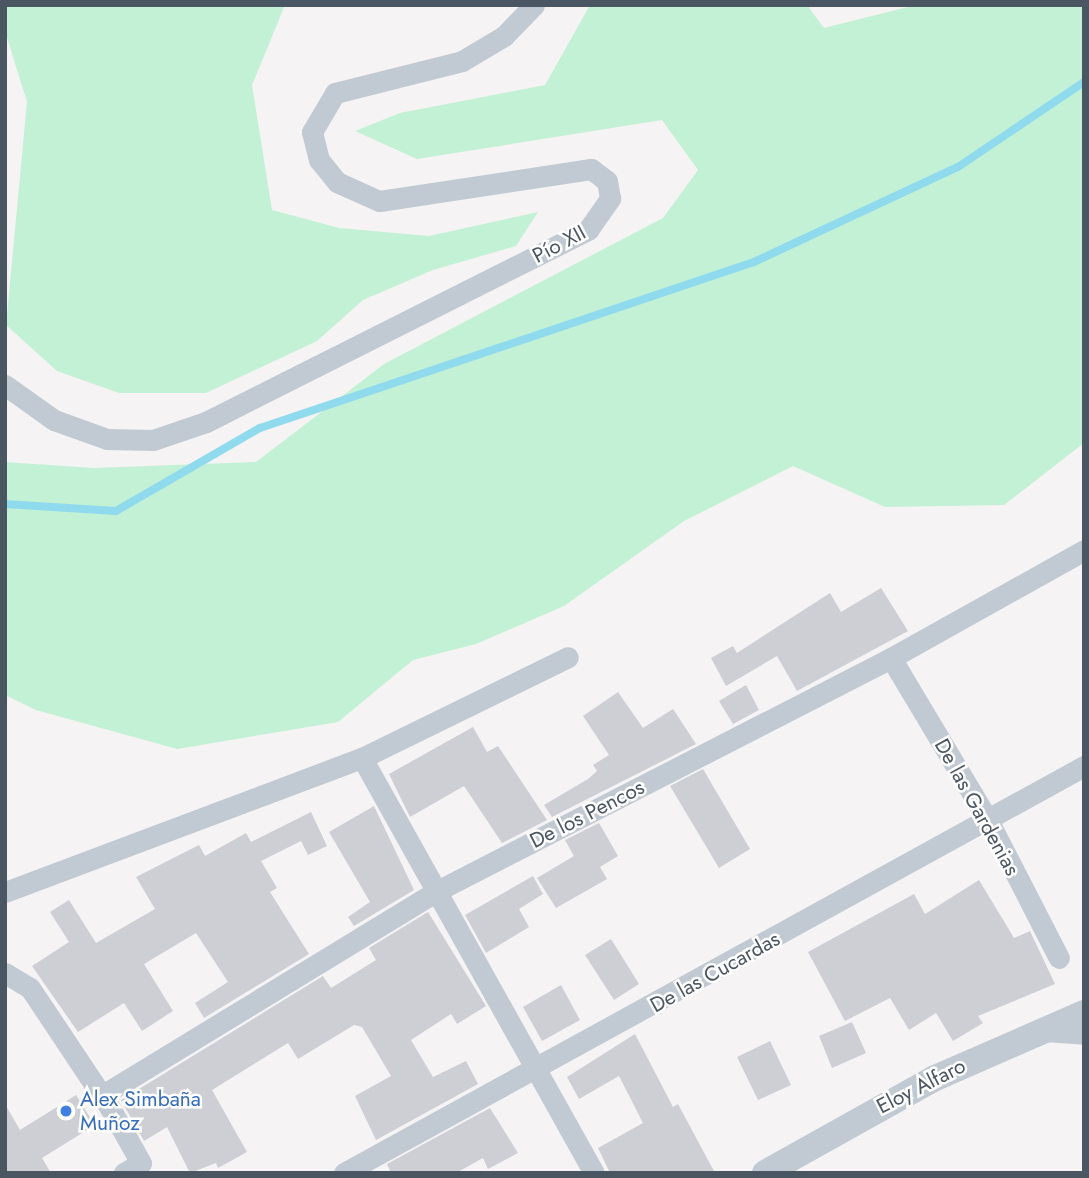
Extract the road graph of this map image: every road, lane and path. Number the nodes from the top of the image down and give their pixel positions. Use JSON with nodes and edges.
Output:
{"nodes":[{"id":1,"x":534,"y":5,"type":"edge"},
{"id":2,"x":5,"y":385,"type":"edge"},
{"id":3,"x":1084,"y":550,"type":"edge"},
{"id":4,"x":568,"y":657,"type":"dead end"},
{"id":5,"x":891,"y":658,"type":"junction"},
{"id":6,"x":362,"y":758,"type":"junction"},
{"id":7,"x":1084,"y":766,"type":"edge"},
{"id":8,"x":988,"y":820,"type":"junction"},
{"id":9,"x":437,"y":891,"type":"junction"},
{"id":10,"x":5,"y":892,"type":"edge"},
{"id":11,"x":1059,"y":958,"type":"dead end"},
{"id":12,"x":5,"y":973,"type":"edge"},
{"id":13,"x":1084,"y":1013,"type":"edge"},
{"id":14,"x":1043,"y":1031,"type":"junction"},
{"id":15,"x":1084,"y":1034,"type":"edge"},
{"id":16,"x":539,"y":1070,"type":"junction"},
{"id":17,"x":101,"y":1096,"type":"junction"},
{"id":18,"x":137,"y":1170,"type":"edge"},
{"id":19,"x":344,"y":1173,"type":"edge"},
{"id":20,"x":594,"y":1173,"type":"edge"},
{"id":21,"x":765,"y":1173,"type":"edge"}],
"edges":[{"from":1,"to":2,"type":"street","name":"Pío XII"},
{"from":3,"to":5,"type":"street","name":"De los Pencos"},
{"from":4,"to":6,"type":"street"},
{"from":5,"to":8,"type":"street","name":"De las Gardenias"},
{"from":5,"to":9,"type":"street","name":"De los Pencos"},
{"from":6,"to":9,"type":"street"},
{"from":6,"to":10,"type":"street"},
{"from":7,"to":8,"type":"street","name":"De las Cucardas"},
{"from":8,"to":11,"type":"street","name":"De las Gardenias"},
{"from":8,"to":16,"type":"street","name":"De las Cucardas"},
{"from":9,"to":16,"type":"street"},
{"from":9,"to":17,"type":"street","name":"De los Pencos"},
{"from":12,"to":17,"type":"street"},
{"from":13,"to":14,"type":"street","name":"Eloy Alfaro"},
{"from":14,"to":15,"type":"street"},
{"from":14,"to":21,"type":"street","name":"Eloy Alfaro"},
{"from":16,"to":19,"type":"street","name":"De las Cucardas"},
{"from":16,"to":20,"type":"street"},
{"from":17,"to":18,"type":"street"}]}
